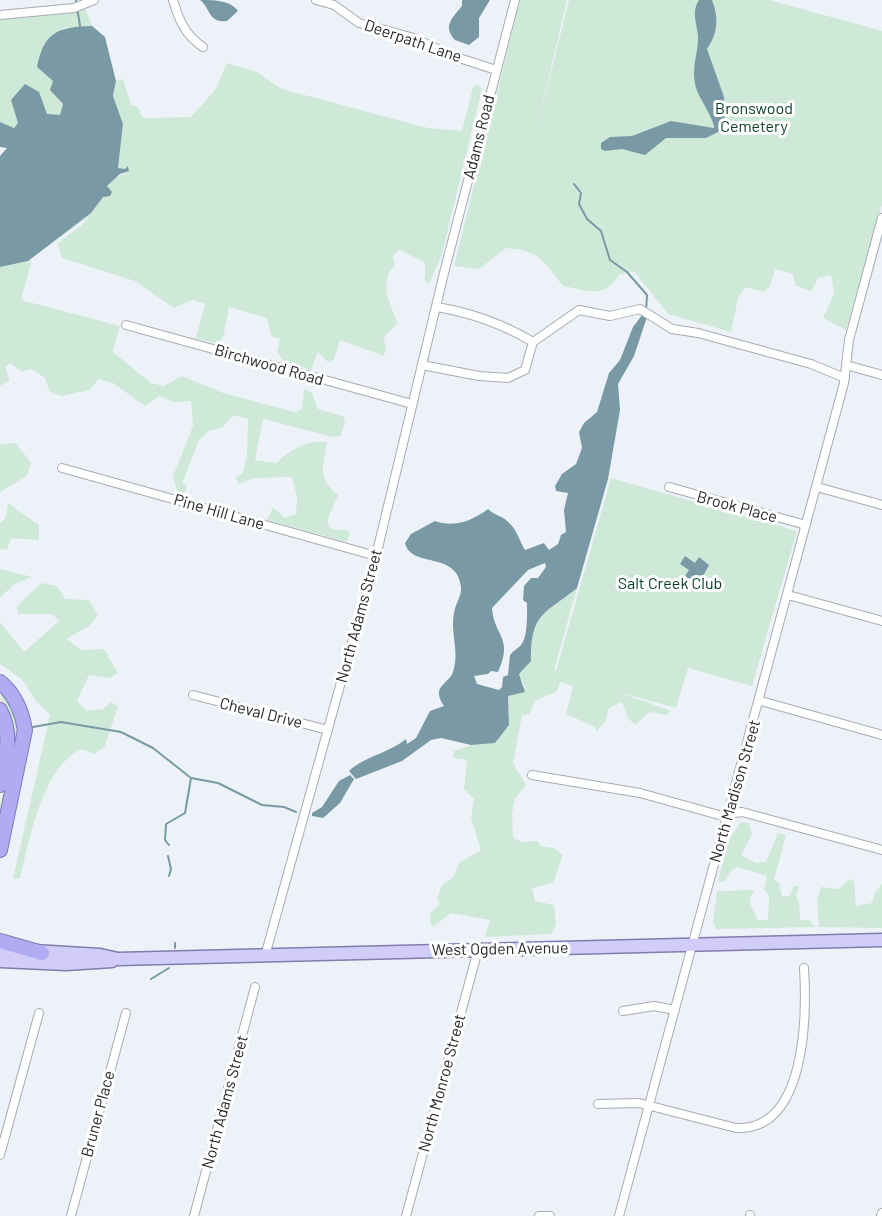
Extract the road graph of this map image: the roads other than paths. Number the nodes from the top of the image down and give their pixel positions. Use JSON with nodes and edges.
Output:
{"nodes":[{"id":1,"x":94,"y":0,"type":"edge"},
{"id":2,"x":173,"y":0,"type":"edge"},
{"id":3,"x":316,"y":0,"type":"edge"},
{"id":4,"x":515,"y":0,"type":"edge"},
{"id":5,"x":335,"y":3,"type":"edge"},
{"id":6,"x":0,"y":15,"type":"edge"},
{"id":7,"x":203,"y":47,"type":"dead end"},
{"id":8,"x":496,"y":70,"type":"junction"},
{"id":9,"x":882,"y":218,"type":"edge"},
{"id":10,"x":444,"y":273,"type":"joint"},
{"id":11,"x":437,"y":307,"type":"junction"},
{"id":12,"x":126,"y":325,"type":"dead end"},
{"id":13,"x":533,"y":342,"type":"junction"},
{"id":14,"x":422,"y":365,"type":"junction"},
{"id":15,"x":846,"y":365,"type":"junction"},
{"id":16,"x":882,"y":375,"type":"edge"},
{"id":17,"x":845,"y":378,"type":"junction"},
{"id":18,"x":412,"y":404,"type":"junction"},
{"id":19,"x":62,"y":468,"type":"dead end"},
{"id":20,"x":669,"y":487,"type":"dead end"},
{"id":21,"x":817,"y":487,"type":"junction"},
{"id":22,"x":882,"y":505,"type":"edge"},
{"id":23,"x":806,"y":525,"type":"junction"},
{"id":24,"x":376,"y":556,"type":"junction"},
{"id":25,"x":788,"y":595,"type":"junction"},
{"id":26,"x":882,"y":621,"type":"edge"},
{"id":27,"x":0,"y":682,"type":"edge"},
{"id":28,"x":193,"y":695,"type":"dead end"},
{"id":29,"x":761,"y":700,"type":"junction"},
{"id":30,"x":0,"y":710,"type":"edge"},
{"id":31,"x":328,"y":730,"type":"junction"},
{"id":32,"x":882,"y":735,"type":"edge"},
{"id":33,"x":532,"y":775,"type":"dead end"},
{"id":34,"x":0,"y":785,"type":"edge"},
{"id":35,"x":729,"y":814,"type":"junction"},
{"id":36,"x":0,"y":850,"type":"edge"},
{"id":37,"x":882,"y":850,"type":"edge"},
{"id":38,"x":882,"y":940,"type":"edge"},
{"id":39,"x":0,"y":941,"type":"edge"},
{"id":40,"x":694,"y":944,"type":"junction"},
{"id":41,"x":0,"y":949,"type":"edge"},
{"id":42,"x":478,"y":950,"type":"junction"},
{"id":43,"x":42,"y":953,"type":"junction"},
{"id":44,"x":265,"y":956,"type":"junction"},
{"id":45,"x":118,"y":959,"type":"junction"},
{"id":46,"x":0,"y":961,"type":"edge"},
{"id":47,"x":804,"y":969,"type":"dead end"},
{"id":48,"x":255,"y":987,"type":"dead end"},
{"id":49,"x":675,"y":1010,"type":"junction"},
{"id":50,"x":623,"y":1011,"type":"dead end"},
{"id":51,"x":39,"y":1013,"type":"dead end"},
{"id":52,"x":126,"y":1013,"type":"dead end"},
{"id":53,"x":598,"y":1104,"type":"dead end"},
{"id":54,"x":649,"y":1105,"type":"junction"},
{"id":55,"x":0,"y":1155,"type":"edge"},
{"id":56,"x":71,"y":1216,"type":"edge"},
{"id":57,"x":194,"y":1216,"type":"edge"},
{"id":58,"x":406,"y":1216,"type":"edge"},
{"id":59,"x":539,"y":1216,"type":"edge"},
{"id":60,"x":550,"y":1216,"type":"edge"},
{"id":61,"x":619,"y":1216,"type":"edge"}],
"edges":[{"from":1,"to":6,"type":"street"},
{"from":2,"to":7,"type":"street"},
{"from":3,"to":5,"type":"street","name":"Deerpath Lane"},
{"from":4,"to":8,"type":"street","name":"Adams Road"},
{"from":5,"to":8,"type":"street","name":"Deerpath Lane"},
{"from":8,"to":10,"type":"street","name":"Adams Road"},
{"from":9,"to":15,"type":"street","name":"North Madison Street"},
{"from":10,"to":11,"type":"street","name":"North Adams Street"},
{"from":11,"to":13,"type":"street"},
{"from":11,"to":14,"type":"street","name":"North Adams Street"},
{"from":12,"to":18,"type":"street","name":"Birchwood Road"},
{"from":13,"to":14,"type":"street"},
{"from":13,"to":17,"type":"street"},
{"from":14,"to":18,"type":"street","name":"North Adams Street"},
{"from":15,"to":16,"type":"street"},
{"from":15,"to":17,"type":"street","name":"North Madison Street"},
{"from":17,"to":21,"type":"street","name":"North Madison Street"},
{"from":18,"to":24,"type":"street","name":"North Adams Street"},
{"from":19,"to":24,"type":"street","name":"Pine Hill Lane"},
{"from":20,"to":23,"type":"street","name":"Brook Place"},
{"from":21,"to":22,"type":"street"},
{"from":21,"to":23,"type":"street","name":"North Madison Street"},
{"from":23,"to":25,"type":"street","name":"North Madison Street"},
{"from":24,"to":31,"type":"street","name":"North Adams Street"},
{"from":25,"to":26,"type":"street"},
{"from":25,"to":29,"type":"street","name":"North Madison Street"},
{"from":27,"to":36,"type":"highway"},
{"from":28,"to":31,"type":"street","name":"Cheval Drive"},
{"from":29,"to":32,"type":"street"},
{"from":29,"to":35,"type":"street","name":"North Madison Street"},
{"from":30,"to":34,"type":"highway"},
{"from":31,"to":44,"type":"street","name":"North Adams Street"},
{"from":33,"to":35,"type":"street"},
{"from":35,"to":37,"type":"street"},
{"from":35,"to":40,"type":"street","name":"North Madison Street"},
{"from":38,"to":40,"type":"main road","name":"West Ogden Avenue"},
{"from":39,"to":43,"type":"highway"},
{"from":40,"to":42,"type":"main road","name":"West Ogden Avenue"},
{"from":40,"to":49,"type":"street","name":"North Madison Street"},
{"from":41,"to":43,"type":"main road","name":"West Ogden Avenue"},
{"from":42,"to":44,"type":"main road","name":"West Ogden Avenue"},
{"from":42,"to":58,"type":"street","name":"North Monroe Street"},
{"from":43,"to":45,"type":"main road","name":"West Ogden Avenue"},
{"from":44,"to":45,"type":"main road","name":"West Ogden Avenue"},
{"from":45,"to":46,"type":"main road","name":"West Ogden Avenue"},
{"from":47,"to":54,"type":"street"},
{"from":48,"to":57,"type":"street","name":"North Adams Street"},
{"from":49,"to":50,"type":"street"},
{"from":49,"to":54,"type":"street","name":"North Madison Street"},
{"from":51,"to":55,"type":"street"},
{"from":52,"to":56,"type":"street","name":"Bruner Place"},
{"from":53,"to":54,"type":"street"},
{"from":54,"to":61,"type":"street","name":"North Madison Street"},
{"from":59,"to":60,"type":"street"}]}
